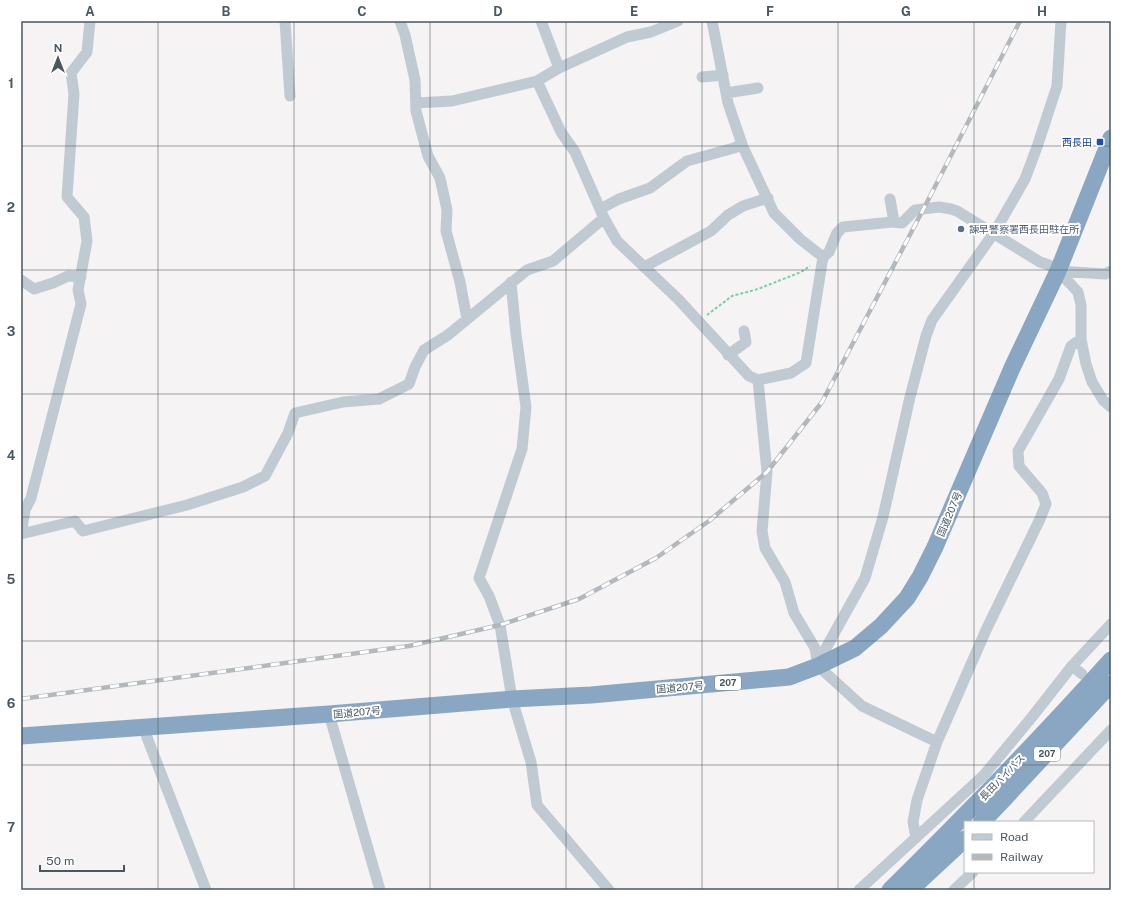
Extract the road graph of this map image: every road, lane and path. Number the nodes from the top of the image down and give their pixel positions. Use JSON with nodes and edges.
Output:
{"nodes":[{"id":1,"x":90,"y":21,"type":"edge"},
{"id":2,"x":285,"y":21,"type":"edge"},
{"id":3,"x":400,"y":21,"type":"edge"},
{"id":4,"x":541,"y":21,"type":"edge"},
{"id":5,"x":678,"y":21,"type":"edge"},
{"id":6,"x":712,"y":21,"type":"edge"},
{"id":7,"x":1061,"y":21,"type":"edge"},
{"id":8,"x":559,"y":68,"type":"junction"},
{"id":9,"x":723,"y":75,"type":"junction"},
{"id":10,"x":702,"y":77,"type":"dead end"},
{"id":11,"x":537,"y":81,"type":"junction"},
{"id":12,"x":758,"y":88,"type":"dead end"},
{"id":13,"x":726,"y":93,"type":"junction"},
{"id":14,"x":290,"y":96,"type":"dead end"},
{"id":15,"x":416,"y":103,"type":"junction"},
{"id":16,"x":1111,"y":138,"type":"edge"},
{"id":17,"x":742,"y":144,"type":"junction"},
{"id":18,"x":768,"y":198,"type":"junction"},
{"id":19,"x":890,"y":199,"type":"dead end"},
{"id":20,"x":602,"y":214,"type":"junction"},
{"id":21,"x":894,"y":222,"type":"junction"},
{"id":22,"x":994,"y":233,"type":"junction"},
{"id":23,"x":824,"y":257,"type":"junction"},
{"id":24,"x":644,"y":267,"type":"junction"},
{"id":25,"x":1058,"y":271,"type":"junction"},
{"id":26,"x":1111,"y":271,"type":"edge"},
{"id":27,"x":81,"y":277,"type":"junction"},
{"id":28,"x":21,"y":280,"type":"edge"},
{"id":29,"x":511,"y":282,"type":"junction"},
{"id":30,"x":467,"y":319,"type":"junction"},
{"id":31,"x":698,"y":322,"type":"junction"},
{"id":32,"x":744,"y":330,"type":"dead end"},
{"id":33,"x":1081,"y":339,"type":"junction"},
{"id":34,"x":728,"y":355,"type":"junction"},
{"id":35,"x":758,"y":380,"type":"junction"},
{"id":36,"x":1111,"y":407,"type":"edge"},
{"id":37,"x":21,"y":534,"type":"edge"},
{"id":38,"x":1111,"y":624,"type":"edge"},
{"id":39,"x":1111,"y":660,"type":"edge"},
{"id":40,"x":818,"y":666,"type":"junction"},
{"id":41,"x":1072,"y":666,"type":"junction"},
{"id":42,"x":1082,"y":674,"type":"dead end"},
{"id":43,"x":1111,"y":684,"type":"edge"},
{"id":44,"x":512,"y":699,"type":"junction"},
{"id":45,"x":329,"y":714,"type":"junction"},
{"id":46,"x":143,"y":727,"type":"junction"},
{"id":47,"x":1111,"y":730,"type":"edge"},
{"id":48,"x":21,"y":736,"type":"edge"},
{"id":49,"x":936,"y":742,"type":"junction"},
{"id":50,"x":983,"y":821,"type":"edge"},
{"id":51,"x":1025,"y":821,"type":"edge"},
{"id":52,"x":916,"y":838,"type":"junction"},
{"id":53,"x":964,"y":839,"type":"edge"},
{"id":54,"x":972,"y":873,"type":"edge"},
{"id":55,"x":206,"y":890,"type":"edge"},
{"id":56,"x":380,"y":890,"type":"edge"},
{"id":57,"x":609,"y":890,"type":"edge"},
{"id":58,"x":859,"y":890,"type":"edge"},
{"id":59,"x":890,"y":890,"type":"edge"},
{"id":60,"x":910,"y":890,"type":"edge"},
{"id":61,"x":954,"y":890,"type":"edge"}],
"edges":[{"from":1,"to":27,"type":"street"},
{"from":2,"to":14,"type":"street"},
{"from":3,"to":15,"type":"street"},
{"from":4,"to":8,"type":"street"},
{"from":5,"to":8,"type":"street"},
{"from":6,"to":9,"type":"street"},
{"from":7,"to":22,"type":"street"},
{"from":8,"to":11,"type":"street"},
{"from":9,"to":10,"type":"street"},
{"from":9,"to":13,"type":"street"},
{"from":11,"to":15,"type":"street"},
{"from":11,"to":20,"type":"street"},
{"from":12,"to":13,"type":"street"},
{"from":13,"to":17,"type":"street"},
{"from":15,"to":30,"type":"street"},
{"from":16,"to":25,"type":"highway","name":"国道207号","number":"207"},
{"from":17,"to":18,"type":"street"},
{"from":17,"to":20,"type":"street"},
{"from":18,"to":23,"type":"street"},
{"from":18,"to":24,"type":"street"},
{"from":19,"to":21,"type":"street"},
{"from":20,"to":24,"type":"street"},
{"from":20,"to":29,"type":"street"},
{"from":21,"to":22,"type":"street"},
{"from":21,"to":23,"type":"street"},
{"from":22,"to":25,"type":"street"},
{"from":22,"to":40,"type":"street"},
{"from":23,"to":31,"type":"path"},
{"from":23,"to":35,"type":"street"},
{"from":24,"to":31,"type":"street"},
{"from":25,"to":26,"type":"street"},
{"from":25,"to":33,"type":"street"},
{"from":25,"to":40,"type":"highway","name":"国道207号","number":"207"},
{"from":27,"to":28,"type":"street"},
{"from":27,"to":37,"type":"street"},
{"from":29,"to":30,"type":"street"},
{"from":29,"to":44,"type":"street"},
{"from":30,"to":37,"type":"street"},
{"from":31,"to":34,"type":"street"},
{"from":32,"to":34,"type":"street"},
{"from":33,"to":36,"type":"street"},
{"from":33,"to":49,"type":"street"},
{"from":34,"to":35,"type":"street"},
{"from":35,"to":40,"type":"street"},
{"from":38,"to":41,"type":"street"},
{"from":39,"to":59,"type":"highway","name":"長田バイパス","number":"207"},
{"from":40,"to":44,"type":"highway","name":"国道207号","number":"207"},
{"from":40,"to":49,"type":"street"},
{"from":41,"to":42,"type":"street"},
{"from":41,"to":52,"type":"street"},
{"from":43,"to":50,"type":"highway","name":"長田バイパス","number":"207"},
{"from":44,"to":45,"type":"highway","name":"国道207号","number":"207"},
{"from":44,"to":57,"type":"street"},
{"from":45,"to":46,"type":"highway","name":"国道207号","number":"207"},
{"from":45,"to":56,"type":"street"},
{"from":46,"to":48,"type":"highway","name":"国道207号","number":"207"},
{"from":46,"to":55,"type":"street"},
{"from":47,"to":51,"type":"street"},
{"from":49,"to":52,"type":"street"},
{"from":52,"to":58,"type":"street"},
{"from":53,"to":60,"type":"highway"},
{"from":54,"to":61,"type":"street"}]}
